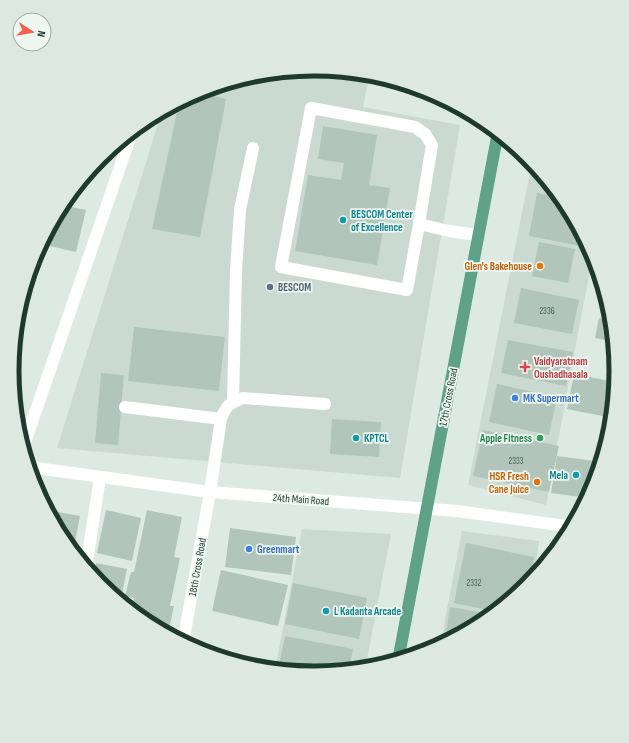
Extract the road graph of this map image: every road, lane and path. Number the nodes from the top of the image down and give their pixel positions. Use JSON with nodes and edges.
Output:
{"nodes":[{"id":1,"x":497,"y":139,"type":"edge"},
{"id":2,"x":128,"y":142,"type":"edge"},
{"id":3,"x":253,"y":148,"type":"dead end"},
{"id":4,"x":419,"y":224,"type":"junction"},
{"id":5,"x":478,"y":235,"type":"junction"},
{"id":6,"x":234,"y":401,"type":"junction"},
{"id":7,"x":325,"y":404,"type":"dead end"},
{"id":8,"x":125,"y":408,"type":"dead end"},
{"id":9,"x":221,"y":419,"type":"junction"},
{"id":10,"x":27,"y":437,"type":"edge"},
{"id":11,"x":36,"y":468,"type":"edge"},
{"id":12,"x":100,"y":478,"type":"junction"},
{"id":13,"x":210,"y":492,"type":"junction"},
{"id":14,"x":427,"y":509,"type":"junction"},
{"id":15,"x":566,"y":526,"type":"edge"},
{"id":16,"x":87,"y":560,"type":"edge"},
{"id":17,"x":184,"y":637,"type":"edge"},
{"id":18,"x":399,"y":654,"type":"edge"}],
"edges":[{"from":1,"to":5,"type":"main road","name":"17th Cross Road"},
{"from":2,"to":10,"type":"street"},
{"from":3,"to":6,"type":"street"},
{"from":4,"to":4,"type":"street"},
{"from":4,"to":5,"type":"street"},
{"from":5,"to":14,"type":"main road","name":"17th Cross Road"},
{"from":6,"to":7,"type":"street"},
{"from":6,"to":9,"type":"street"},
{"from":8,"to":9,"type":"street"},
{"from":9,"to":13,"type":"street","name":"18th Cross Road"},
{"from":11,"to":12,"type":"street","name":"24th Main Road"},
{"from":12,"to":13,"type":"street","name":"24th Main Road"},
{"from":12,"to":16,"type":"street"},
{"from":13,"to":14,"type":"street","name":"24th Main Road"},
{"from":13,"to":17,"type":"street","name":"18th Cross Road"},
{"from":14,"to":15,"type":"street","name":"24th Main Road"},
{"from":14,"to":18,"type":"main road","name":"17th Cross Road"}]}
